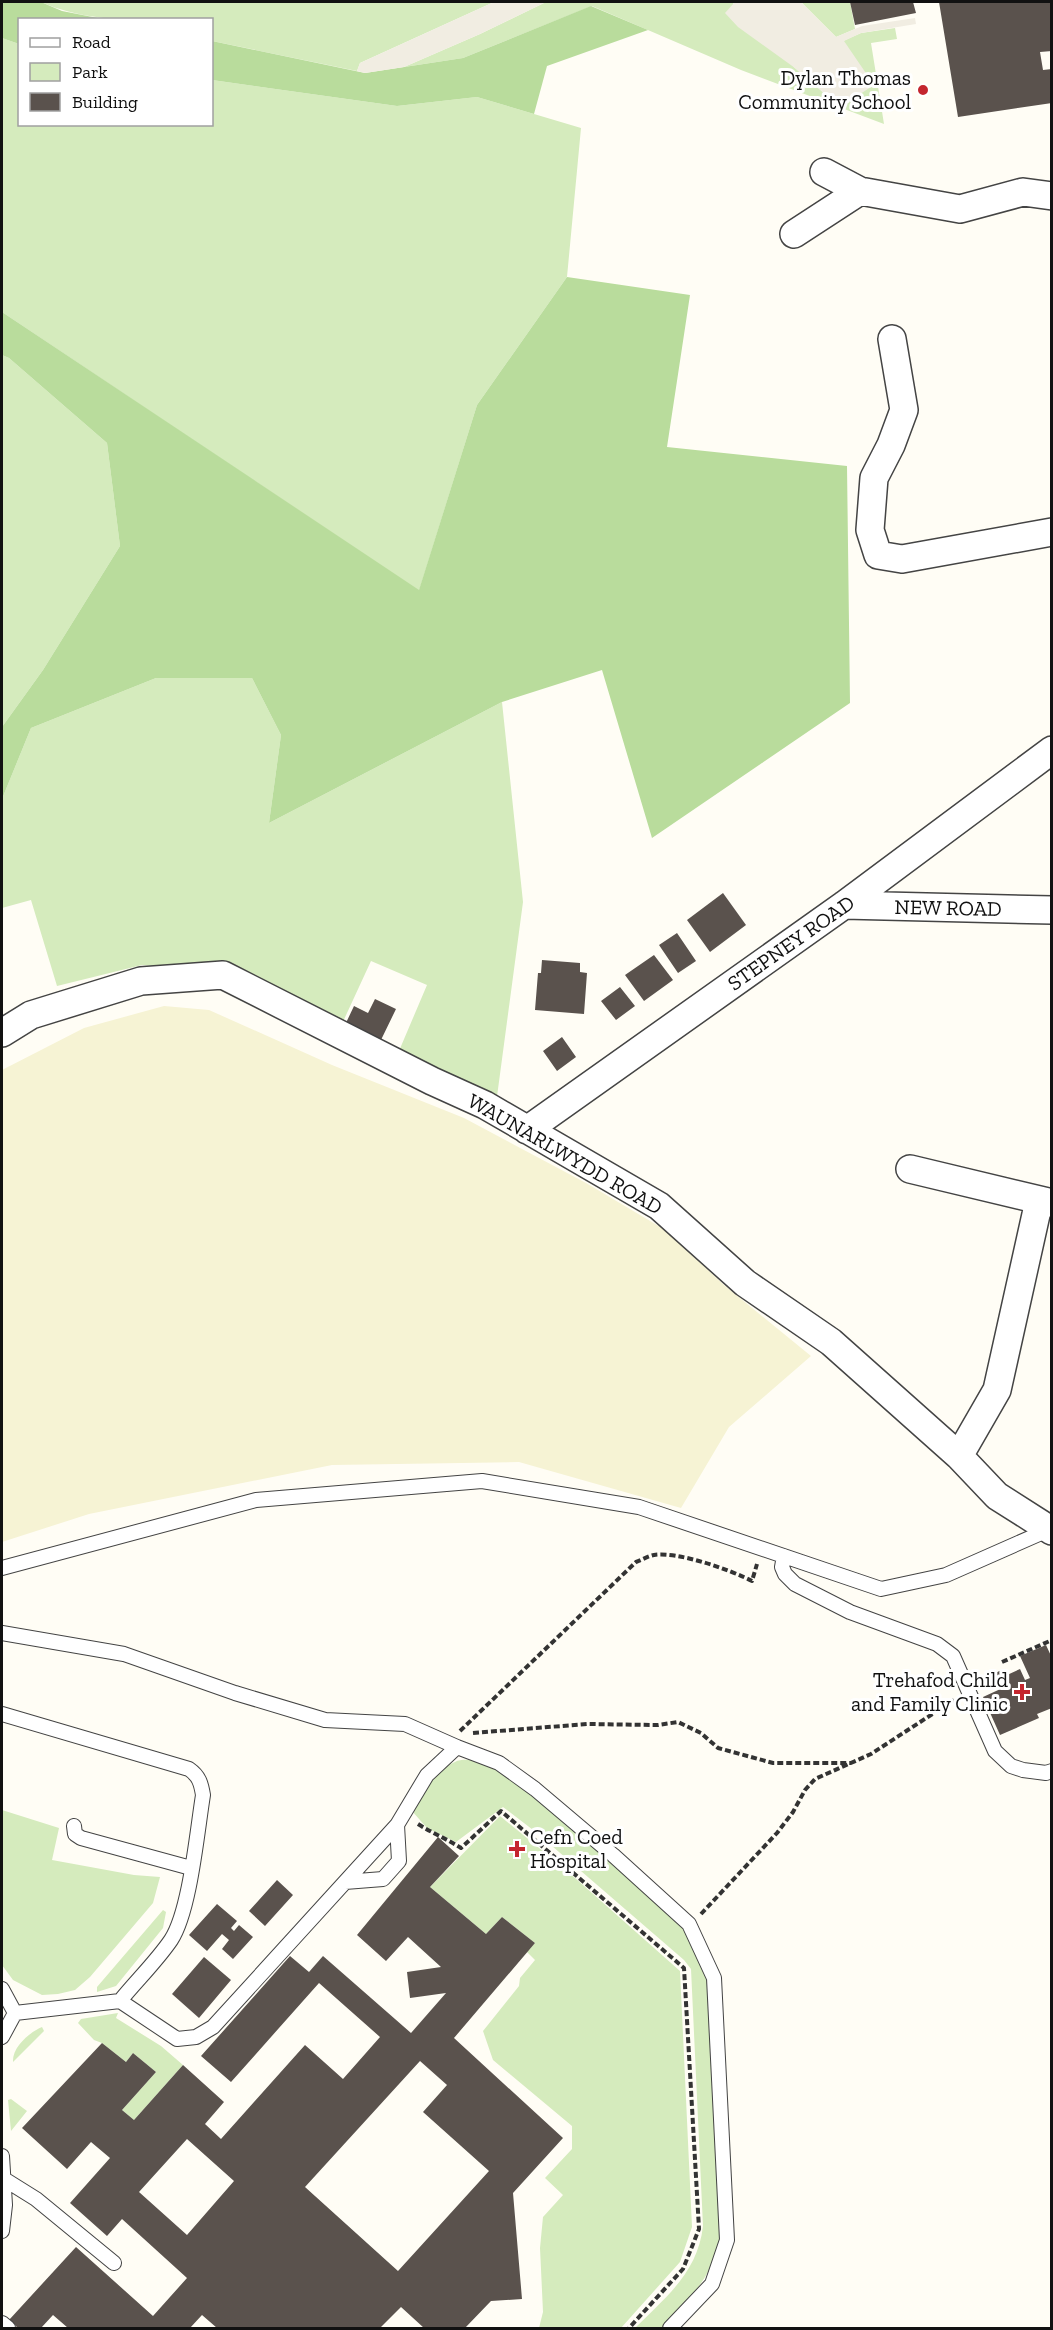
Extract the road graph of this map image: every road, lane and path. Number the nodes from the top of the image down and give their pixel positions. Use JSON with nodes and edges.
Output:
{"nodes":[{"id":1,"x":824,"y":172,"type":"dead end"},
{"id":2,"x":860,"y":191,"type":"junction"},
{"id":3,"x":1052,"y":195,"type":"edge"},
{"id":4,"x":794,"y":234,"type":"dead end"},
{"id":5,"x":892,"y":339,"type":"dead end"},
{"id":6,"x":1052,"y":532,"type":"edge"},
{"id":7,"x":1052,"y":750,"type":"edge"},
{"id":8,"x":844,"y":906,"type":"junction"},
{"id":9,"x":1052,"y":910,"type":"edge"},
{"id":10,"x":2,"y":1033,"type":"edge"},
{"id":11,"x":527,"y":1130,"type":"junction"},
{"id":12,"x":910,"y":1169,"type":"dead end"},
{"id":13,"x":1045,"y":1202,"type":"edge"},
{"id":14,"x":959,"y":1456,"type":"junction"},
{"id":15,"x":1050,"y":1531,"type":"edge"},
{"id":16,"x":784,"y":1556,"type":"junction"},
{"id":17,"x":2,"y":1568,"type":"edge"},
{"id":18,"x":752,"y":1581,"type":"dead end"},
{"id":19,"x":2,"y":1632,"type":"edge"},
{"id":20,"x":1052,"y":1640,"type":"edge"},
{"id":21,"x":1002,"y":1662,"type":"dead end"},
{"id":22,"x":968,"y":1692,"type":"junction"},
{"id":23,"x":2,"y":1714,"type":"edge"},
{"id":24,"x":464,"y":1733,"type":"dead end"},
{"id":25,"x":470,"y":1733,"type":"dead end"},
{"id":26,"x":457,"y":1747,"type":"junction"},
{"id":27,"x":851,"y":1763,"type":"junction"},
{"id":28,"x":1052,"y":1771,"type":"edge"},
{"id":29,"x":399,"y":1819,"type":"junction"},
{"id":30,"x":74,"y":1826,"type":"dead end"},
{"id":31,"x":191,"y":1868,"type":"junction"},
{"id":32,"x":345,"y":1882,"type":"junction"},
{"id":33,"x":689,"y":1924,"type":"junction"},
{"id":34,"x":2,"y":1989,"type":"edge"},
{"id":35,"x":120,"y":2001,"type":"junction"},
{"id":36,"x":15,"y":2013,"type":"junction"},
{"id":37,"x":2,"y":2037,"type":"edge"},
{"id":38,"x":2,"y":2156,"type":"edge"},
{"id":39,"x":4,"y":2179,"type":"junction"},
{"id":40,"x":2,"y":2230,"type":"edge"},
{"id":41,"x":114,"y":2263,"type":"dead end"},
{"id":42,"x":2,"y":2323,"type":"edge"},
{"id":43,"x":8,"y":2328,"type":"edge"},
{"id":44,"x":629,"y":2328,"type":"edge"},
{"id":45,"x":670,"y":2328,"type":"edge"}],
"edges":[{"from":1,"to":2,"type":"street"},
{"from":2,"to":3,"type":"street"},
{"from":2,"to":4,"type":"street"},
{"from":5,"to":6,"type":"street"},
{"from":7,"to":8,"type":"street","name":"STEPNEY ROAD"},
{"from":8,"to":9,"type":"street","name":"NEW ROAD"},
{"from":8,"to":11,"type":"street","name":"STEPNEY ROAD"},
{"from":10,"to":11,"type":"street","name":"WAUNARLWYDD ROAD"},
{"from":11,"to":14,"type":"street","name":"WAUNARLWYDD ROAD"},
{"from":12,"to":13,"type":"street"},
{"from":13,"to":14,"type":"street"},
{"from":14,"to":15,"type":"street","name":"WAUNARLWYDD ROAD"},
{"from":15,"to":16,"type":"lane"},
{"from":16,"to":17,"type":"lane"},
{"from":16,"to":22,"type":"lane"},
{"from":18,"to":24,"type":"path"},
{"from":19,"to":26,"type":"lane"},
{"from":20,"to":21,"type":"path"},
{"from":22,"to":27,"type":"path"},
{"from":22,"to":28,"type":"lane"},
{"from":23,"to":31,"type":"lane"},
{"from":25,"to":27,"type":"path"},
{"from":26,"to":29,"type":"lane"},
{"from":26,"to":33,"type":"lane"},
{"from":27,"to":33,"type":"path"},
{"from":29,"to":32,"type":"lane"},
{"from":29,"to":32,"type":"lane"},
{"from":29,"to":44,"type":"path"},
{"from":30,"to":31,"type":"lane"},
{"from":31,"to":35,"type":"lane"},
{"from":32,"to":35,"type":"lane"},
{"from":33,"to":45,"type":"lane"},
{"from":34,"to":36,"type":"lane"},
{"from":35,"to":36,"type":"lane"},
{"from":36,"to":37,"type":"lane"},
{"from":38,"to":39,"type":"lane"},
{"from":39,"to":40,"type":"lane"},
{"from":39,"to":41,"type":"lane"},
{"from":42,"to":43,"type":"lane"}]}
